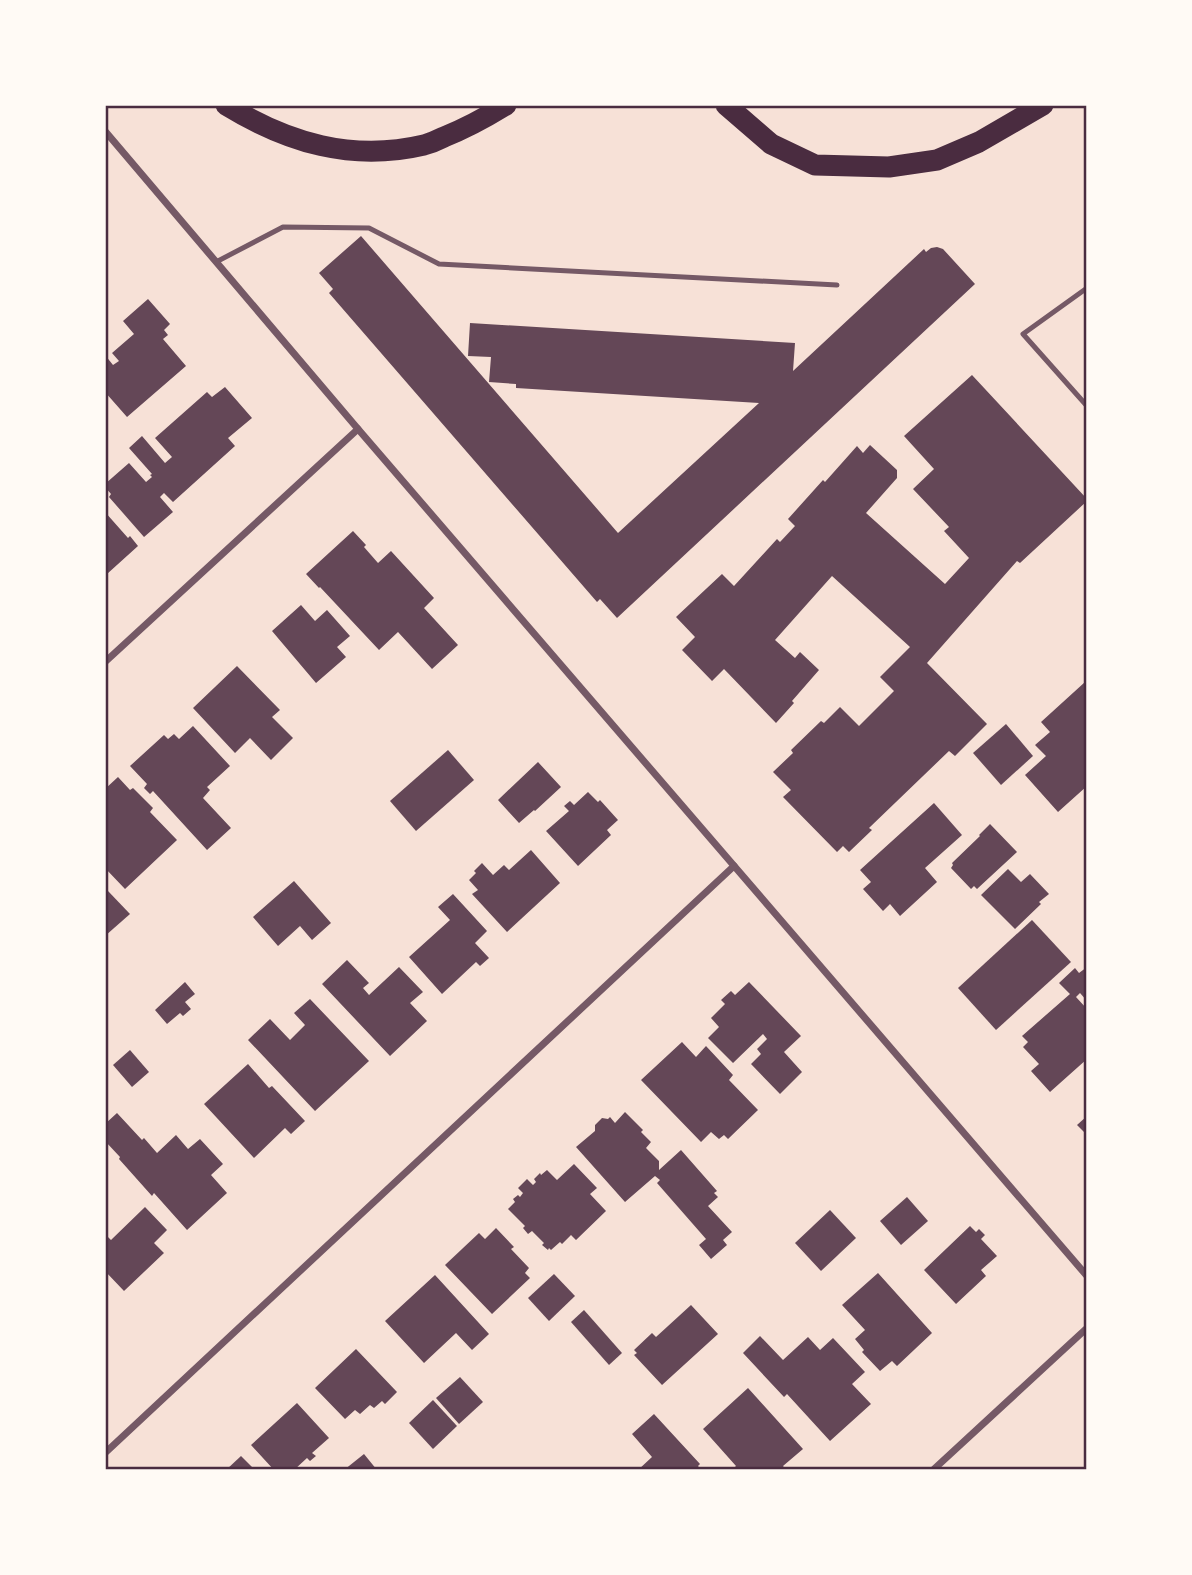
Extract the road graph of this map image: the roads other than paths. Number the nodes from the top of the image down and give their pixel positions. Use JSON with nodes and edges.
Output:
{"nodes":[{"id":1,"x":226,"y":105,"type":"edge"},
{"id":2,"x":506,"y":105,"type":"edge"},
{"id":3,"x":726,"y":105,"type":"edge"},
{"id":4,"x":1043,"y":105,"type":"edge"},
{"id":5,"x":105,"y":131,"type":"edge"},
{"id":6,"x":216,"y":262,"type":"junction"},
{"id":7,"x":837,"y":285,"type":"dead end"},
{"id":8,"x":1087,"y":288,"type":"edge"},
{"id":9,"x":1087,"y":407,"type":"edge"},
{"id":10,"x":358,"y":429,"type":"junction"},
{"id":11,"x":105,"y":662,"type":"edge"},
{"id":12,"x":734,"y":866,"type":"junction"},
{"id":13,"x":1087,"y":1276,"type":"edge"},
{"id":14,"x":1087,"y":1328,"type":"edge"},
{"id":15,"x":105,"y":1453,"type":"edge"},
{"id":16,"x":933,"y":1470,"type":"edge"}],
"edges":[{"from":1,"to":2,"type":"highway"},
{"from":3,"to":4,"type":"highway"},
{"from":5,"to":6,"type":"street"},
{"from":6,"to":7,"type":"lane"},
{"from":6,"to":10,"type":"street"},
{"from":8,"to":9,"type":"lane"},
{"from":10,"to":11,"type":"street"},
{"from":10,"to":12,"type":"street"},
{"from":12,"to":13,"type":"street"},
{"from":12,"to":15,"type":"street"},
{"from":14,"to":16,"type":"street"}]}
